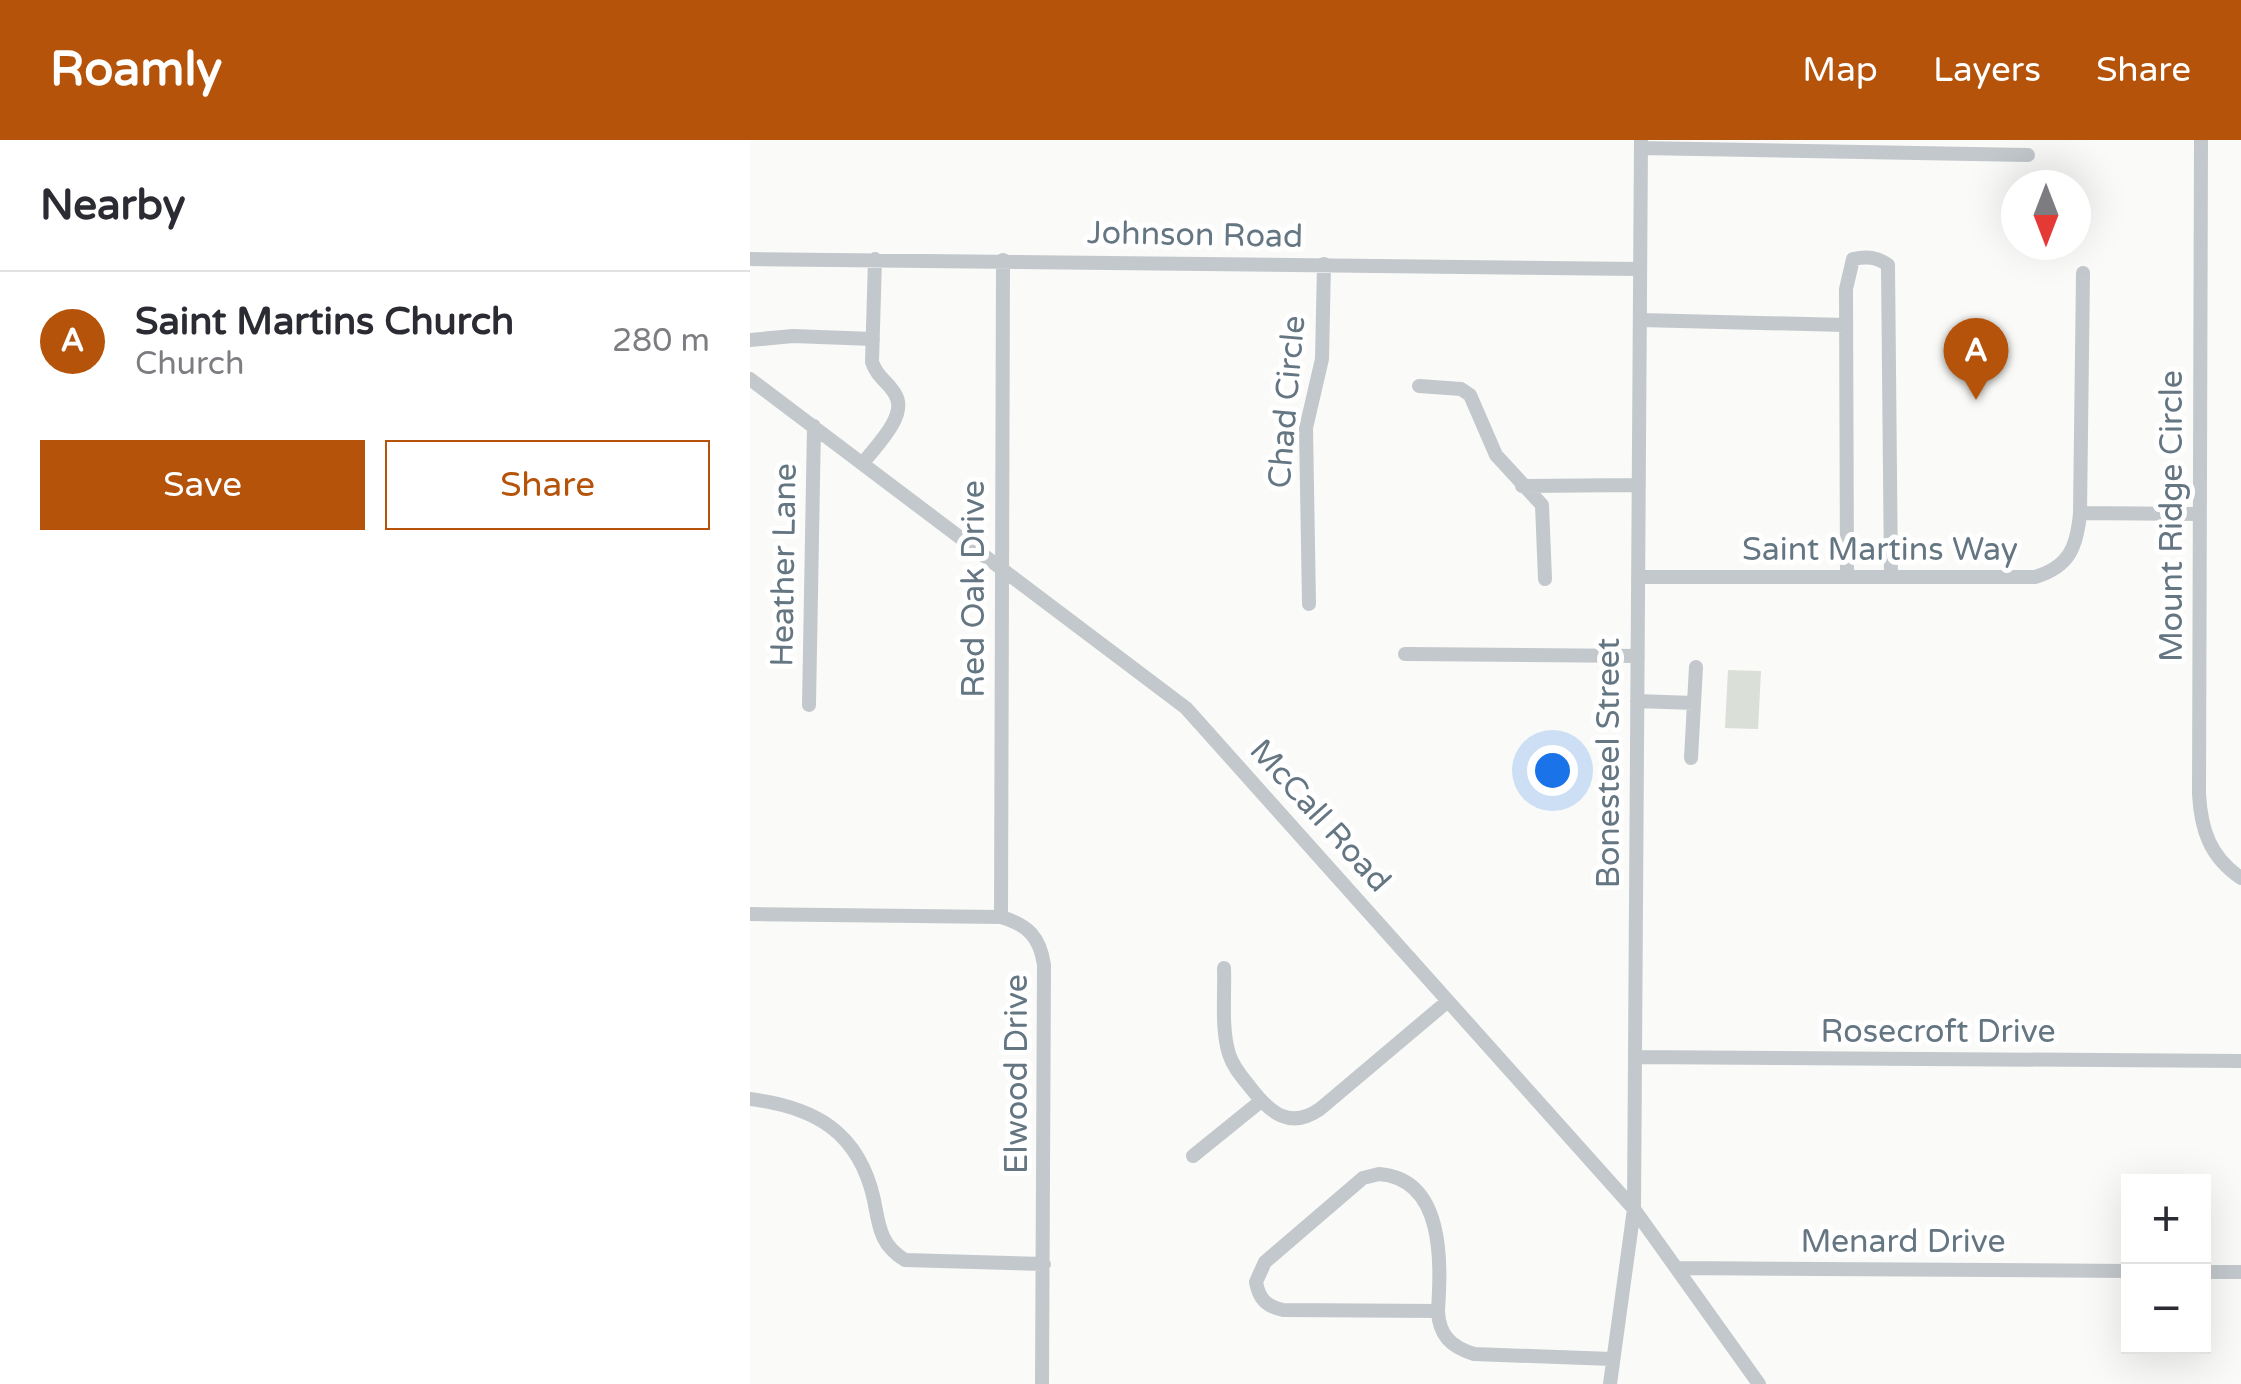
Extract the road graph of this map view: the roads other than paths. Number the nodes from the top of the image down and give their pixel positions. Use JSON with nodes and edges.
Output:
{"nodes":[{"id":1,"x":2200,"y":140,"type":"edge"},
{"id":2,"x":1641,"y":144,"type":"edge"},
{"id":3,"x":2028,"y":155,"type":"dead end"},
{"id":4,"x":750,"y":259,"type":"edge"},
{"id":5,"x":875,"y":259,"type":"junction"},
{"id":6,"x":1004,"y":260,"type":"junction"},
{"id":7,"x":1324,"y":264,"type":"junction"},
{"id":8,"x":1640,"y":270,"type":"junction"},
{"id":9,"x":2083,"y":274,"type":"dead end"},
{"id":10,"x":1640,"y":320,"type":"junction"},
{"id":11,"x":1845,"y":325,"type":"junction"},
{"id":12,"x":872,"y":339,"type":"junction"},
{"id":13,"x":750,"y":340,"type":"edge"},
{"id":14,"x":750,"y":379,"type":"edge"},
{"id":15,"x":1419,"y":386,"type":"dead end"},
{"id":16,"x":814,"y":426,"type":"junction"},
{"id":17,"x":864,"y":463,"type":"junction"},
{"id":18,"x":1639,"y":485,"type":"junction"},
{"id":19,"x":1522,"y":486,"type":"junction"},
{"id":20,"x":2080,"y":514,"type":"junction"},
{"id":21,"x":2199,"y":514,"type":"junction"},
{"id":22,"x":1001,"y":567,"type":"junction"},
{"id":23,"x":1638,"y":577,"type":"junction"},
{"id":24,"x":1846,"y":577,"type":"junction"},
{"id":25,"x":1892,"y":577,"type":"junction"},
{"id":26,"x":1545,"y":579,"type":"dead end"},
{"id":27,"x":1309,"y":604,"type":"dead end"},
{"id":28,"x":1405,"y":654,"type":"dead end"},
{"id":29,"x":1638,"y":656,"type":"junction"},
{"id":30,"x":1696,"y":667,"type":"dead end"},
{"id":31,"x":1637,"y":700,"type":"junction"},
{"id":32,"x":1694,"y":703,"type":"junction"},
{"id":33,"x":808,"y":705,"type":"dead end"},
{"id":34,"x":1691,"y":758,"type":"dead end"},
{"id":35,"x":2241,"y":878,"type":"edge"},
{"id":36,"x":750,"y":914,"type":"edge"},
{"id":37,"x":1002,"y":917,"type":"junction"},
{"id":38,"x":1224,"y":968,"type":"dead end"},
{"id":39,"x":1448,"y":1001,"type":"junction"},
{"id":40,"x":1635,"y":1058,"type":"junction"},
{"id":41,"x":2241,"y":1061,"type":"edge"},
{"id":42,"x":750,"y":1100,"type":"edge"},
{"id":43,"x":1260,"y":1101,"type":"junction"},
{"id":44,"x":1194,"y":1156,"type":"dead end"},
{"id":45,"x":1634,"y":1209,"type":"junction"},
{"id":46,"x":1044,"y":1264,"type":"junction"},
{"id":47,"x":1677,"y":1268,"type":"junction"},
{"id":48,"x":2121,"y":1271,"type":"edge"},
{"id":49,"x":2211,"y":1272,"type":"edge"},
{"id":50,"x":2241,"y":1272,"type":"edge"},
{"id":51,"x":1438,"y":1311,"type":"junction"},
{"id":52,"x":1612,"y":1359,"type":"junction"},
{"id":53,"x":1042,"y":1384,"type":"edge"},
{"id":54,"x":1610,"y":1384,"type":"edge"},
{"id":55,"x":1758,"y":1384,"type":"edge"}],
"edges":[{"from":1,"to":21,"type":"street","name":"Mount Ridge Circle"},
{"from":2,"to":3,"type":"street"},
{"from":2,"to":8,"type":"street","name":"Bonesteel Street"},
{"from":4,"to":5,"type":"street","name":"Johnson Road"},
{"from":5,"to":6,"type":"street","name":"Johnson Road"},
{"from":5,"to":12,"type":"street"},
{"from":6,"to":7,"type":"street","name":"Johnson Road"},
{"from":6,"to":22,"type":"street","name":"Red Oak Drive"},
{"from":7,"to":8,"type":"street","name":"Johnson Road"},
{"from":7,"to":27,"type":"street","name":"Chad Circle"},
{"from":8,"to":10,"type":"street","name":"Bonesteel Street"},
{"from":9,"to":20,"type":"street","name":"Saint Martins Way"},
{"from":10,"to":11,"type":"street"},
{"from":10,"to":18,"type":"street","name":"Bonesteel Street"},
{"from":11,"to":24,"type":"street"},
{"from":11,"to":25,"type":"street"},
{"from":12,"to":13,"type":"street"},
{"from":12,"to":17,"type":"street"},
{"from":14,"to":16,"type":"street","name":"McCall Road"},
{"from":15,"to":19,"type":"street"},
{"from":16,"to":17,"type":"street","name":"McCall Road"},
{"from":16,"to":33,"type":"street","name":"Heather Lane"},
{"from":17,"to":22,"type":"street","name":"McCall Road"},
{"from":18,"to":19,"type":"street"},
{"from":18,"to":23,"type":"street","name":"Bonesteel Street"},
{"from":19,"to":26,"type":"street"},
{"from":20,"to":21,"type":"street"},
{"from":20,"to":25,"type":"street","name":"Saint Martins Way"},
{"from":21,"to":35,"type":"street","name":"Mount Ridge Circle"},
{"from":22,"to":37,"type":"street","name":"Red Oak Drive"},
{"from":22,"to":39,"type":"street","name":"McCall Road"},
{"from":23,"to":24,"type":"street","name":"Saint Martins Way"},
{"from":23,"to":29,"type":"street","name":"Bonesteel Street"},
{"from":24,"to":25,"type":"street","name":"Saint Martins Way"},
{"from":28,"to":29,"type":"street"},
{"from":29,"to":31,"type":"street","name":"Bonesteel Street"},
{"from":30,"to":32,"type":"street"},
{"from":31,"to":32,"type":"street"},
{"from":31,"to":40,"type":"street","name":"Bonesteel Street"},
{"from":32,"to":34,"type":"street"},
{"from":36,"to":37,"type":"street"},
{"from":37,"to":46,"type":"street","name":"Elwood Drive"},
{"from":38,"to":43,"type":"street"},
{"from":39,"to":43,"type":"street"},
{"from":39,"to":45,"type":"street","name":"McCall Road"},
{"from":40,"to":41,"type":"street","name":"Rosecroft Drive"},
{"from":40,"to":45,"type":"street","name":"Bonesteel Street"},
{"from":42,"to":46,"type":"street"},
{"from":43,"to":44,"type":"street"},
{"from":45,"to":47,"type":"street","name":"McCall Road"},
{"from":45,"to":52,"type":"street","name":"Bonesteel Street"},
{"from":46,"to":53,"type":"street","name":"Elwood Drive"},
{"from":47,"to":48,"type":"street","name":"Menard Drive"},
{"from":47,"to":55,"type":"street","name":"McCall Road"},
{"from":49,"to":50,"type":"street"},
{"from":51,"to":51,"type":"street"},
{"from":51,"to":52,"type":"street"},
{"from":52,"to":54,"type":"street","name":"Bonesteel Street"}]}
